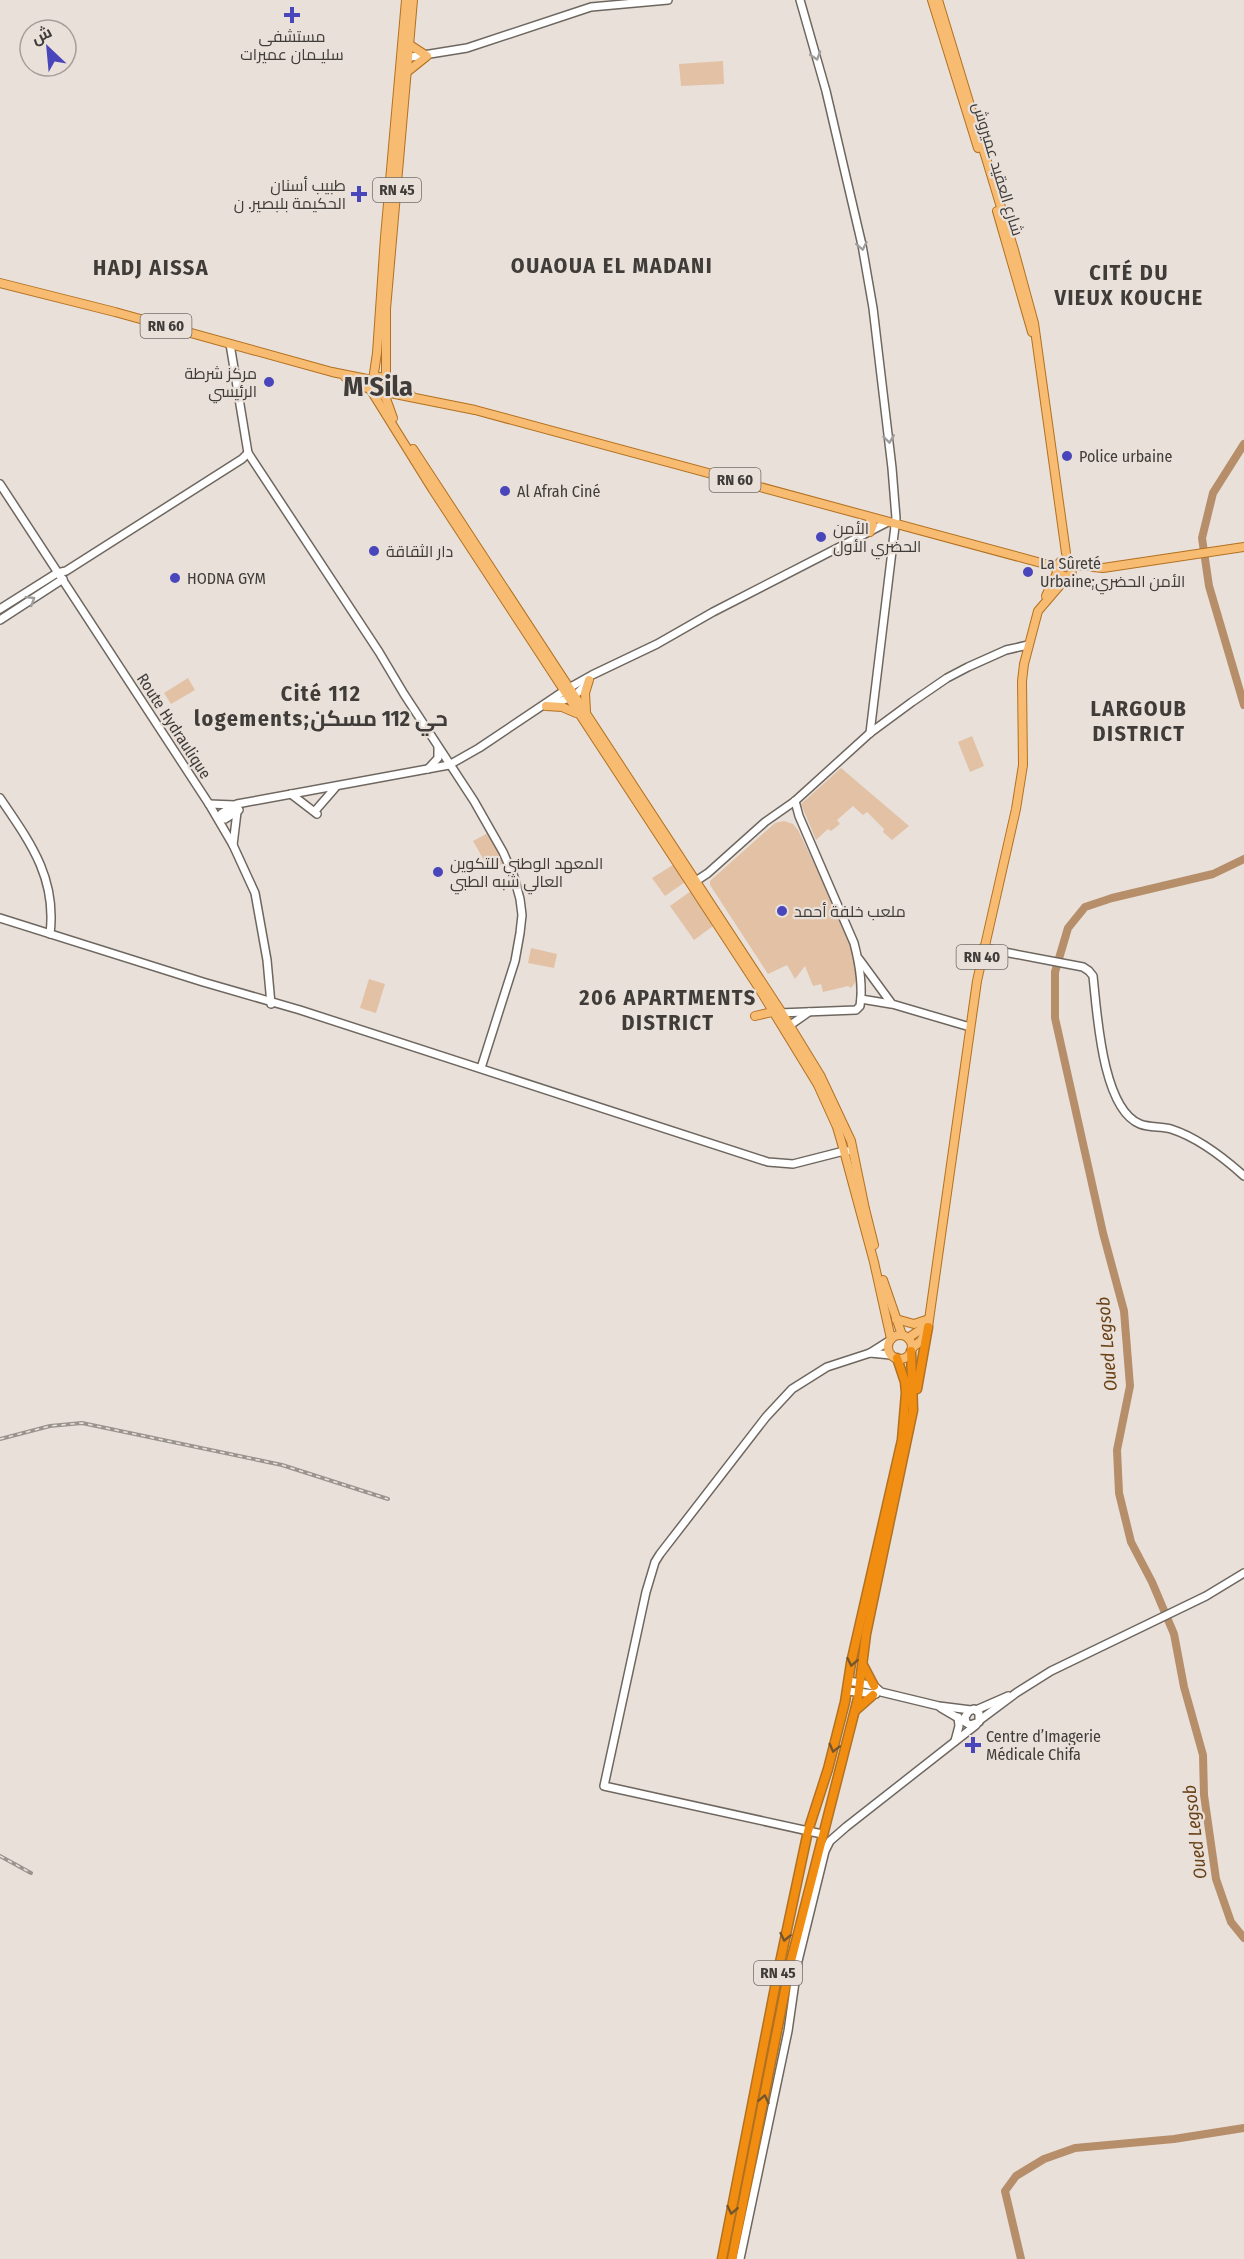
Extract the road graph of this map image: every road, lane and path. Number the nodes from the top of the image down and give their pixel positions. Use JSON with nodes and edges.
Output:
{"nodes":[{"id":1,"x":406,"y":0,"type":"edge"},
{"id":2,"x":413,"y":0,"type":"edge"},
{"id":3,"x":668,"y":0,"type":"edge"},
{"id":4,"x":800,"y":0,"type":"edge"},
{"id":5,"x":932,"y":0,"type":"edge"},
{"id":6,"x":938,"y":0,"type":"edge"},
{"id":7,"x":410,"y":45,"type":"junction"},
{"id":8,"x":427,"y":56,"type":"junction"},
{"id":9,"x":405,"y":58,"type":"junction"},
{"id":10,"x":406,"y":72,"type":"junction"},
{"id":11,"x":0,"y":283,"type":"edge"},
{"id":12,"x":230,"y":344,"type":"junction"},
{"id":13,"x":1038,"y":345,"type":"junction"},
{"id":14,"x":374,"y":366,"type":"junction"},
{"id":15,"x":386,"y":368,"type":"junction"},
{"id":16,"x":356,"y":380,"type":"junction"},
{"id":17,"x":372,"y":380,"type":"junction"},
{"id":18,"x":385,"y":388,"type":"junction"},
{"id":19,"x":371,"y":391,"type":"junction"},
{"id":20,"x":403,"y":392,"type":"junction"},
{"id":21,"x":383,"y":410,"type":"junction"},
{"id":22,"x":397,"y":425,"type":"junction"},
{"id":23,"x":248,"y":453,"type":"junction"},
{"id":24,"x":0,"y":484,"type":"edge"},
{"id":25,"x":869,"y":517,"type":"junction"},
{"id":26,"x":892,"y":523,"type":"junction"},
{"id":27,"x":870,"y":532,"type":"junction"},
{"id":28,"x":1064,"y":543,"type":"junction"},
{"id":29,"x":1244,"y":547,"type":"edge"},
{"id":30,"x":1066,"y":566,"type":"junction"},
{"id":31,"x":1095,"y":569,"type":"tunnel mouth"},
{"id":32,"x":66,"y":571,"type":"junction"},
{"id":33,"x":57,"y":573,"type":"junction"},
{"id":34,"x":62,"y":581,"type":"junction"},
{"id":35,"x":510,"y":602,"type":"junction"},
{"id":36,"x":0,"y":609,"type":"edge"},
{"id":37,"x":0,"y":620,"type":"edge"},
{"id":38,"x":1028,"y":645,"type":"junction"},
{"id":39,"x":591,"y":678,"type":"junction"},
{"id":40,"x":567,"y":690,"type":"junction"},
{"id":41,"x":572,"y":698,"type":"junction"},
{"id":42,"x":543,"y":707,"type":"junction"},
{"id":43,"x":582,"y":713,"type":"junction"},
{"id":44,"x":870,"y":733,"type":"junction"},
{"id":45,"x":437,"y":746,"type":"junction"},
{"id":46,"x":449,"y":765,"type":"junction"},
{"id":47,"x":428,"y":769,"type":"junction"},
{"id":48,"x":335,"y":787,"type":"junction"},
{"id":49,"x":291,"y":794,"type":"junction"},
{"id":50,"x":0,"y":798,"type":"edge"},
{"id":51,"x":795,"y":801,"type":"junction"},
{"id":52,"x":209,"y":804,"type":"junction"},
{"id":53,"x":240,"y":807,"type":"junction"},
{"id":54,"x":784,"y":808,"type":"junction"},
{"id":55,"x":799,"y":816,"type":"junction"},
{"id":56,"x":218,"y":818,"type":"junction"},
{"id":57,"x":233,"y":845,"type":"junction"},
{"id":58,"x":693,"y":883,"type":"junction"},
{"id":59,"x":0,"y":918,"type":"edge"},
{"id":60,"x":51,"y":934,"type":"junction"},
{"id":61,"x":983,"y":948,"type":"junction"},
{"id":62,"x":857,"y":957,"type":"junction"},
{"id":63,"x":861,"y":999,"type":"junction"},
{"id":64,"x":272,"y":1004,"type":"junction"},
{"id":65,"x":892,"y":1004,"type":"junction"},
{"id":66,"x":809,"y":1012,"type":"junction"},
{"id":67,"x":776,"y":1013,"type":"junction"},
{"id":68,"x":754,"y":1016,"type":"dead end"},
{"id":69,"x":789,"y":1026,"type":"junction"},
{"id":70,"x":970,"y":1027,"type":"junction"},
{"id":71,"x":481,"y":1068,"type":"junction"},
{"id":72,"x":844,"y":1150,"type":"junction"},
{"id":73,"x":854,"y":1152,"type":"junction"},
{"id":74,"x":1244,"y":1176,"type":"edge"},
{"id":75,"x":896,"y":1319,"type":"junction"},
{"id":76,"x":927,"y":1320,"type":"junction"},
{"id":77,"x":905,"y":1337,"type":"junction"},
{"id":78,"x":890,"y":1340,"type":"junction"},
{"id":79,"x":911,"y":1350,"type":"junction"},
{"id":80,"x":870,"y":1353,"type":"junction"},
{"id":81,"x":894,"y":1357,"type":"junction"},
{"id":82,"x":913,"y":1410,"type":"junction"},
{"id":83,"x":1244,"y":1573,"type":"edge"},
{"id":84,"x":861,"y":1662,"type":"junction"},
{"id":85,"x":849,"y":1681,"type":"junction"},
{"id":86,"x":861,"y":1683,"type":"junction"},
{"id":87,"x":847,"y":1691,"type":"junction"},
{"id":88,"x":876,"y":1691,"type":"junction"},
{"id":89,"x":859,"y":1693,"type":"junction"},
{"id":90,"x":1016,"y":1693,"type":"junction"},
{"id":91,"x":939,"y":1706,"type":"junction"},
{"id":92,"x":974,"y":1710,"type":"junction"},
{"id":93,"x":853,"y":1712,"type":"junction"},
{"id":94,"x":957,"y":1717,"type":"junction"},
{"id":95,"x":966,"y":1722,"type":"junction"},
{"id":96,"x":978,"y":1722,"type":"junction"},
{"id":97,"x":955,"y":1742,"type":"junction"},
{"id":98,"x":808,"y":1831,"type":"junction"},
{"id":99,"x":822,"y":1834,"type":"junction"},
{"id":100,"x":722,"y":2259,"type":"edge"},
{"id":101,"x":732,"y":2259,"type":"edge"},
{"id":102,"x":740,"y":2259,"type":"edge"}],
"edges":[{"from":1,"to":9,"type":"main road","number":"RN 45"},
{"from":2,"to":7,"type":"main road","number":"RN 45"},
{"from":3,"to":8,"type":"street"},
{"from":4,"to":26,"type":"street","one_way":true},
{"from":5,"to":13,"type":"main road","name":"شارع العقيد عميروش"},
{"from":6,"to":13,"type":"main road","name":"شارع العقيد عميروش"},
{"from":7,"to":8,"type":"main road"},
{"from":7,"to":9,"type":"main road","number":"RN 45"},
{"from":8,"to":9,"type":"street"},
{"from":8,"to":10,"type":"main road"},
{"from":9,"to":10,"type":"main road","number":"RN 45"},
{"from":9,"to":14,"type":"main road","number":"RN 45"},
{"from":10,"to":15,"type":"main road","number":"RN 45"},
{"from":11,"to":12,"type":"main road","number":"RN 60"},
{"from":12,"to":16,"type":"main road","number":"RN 60"},
{"from":12,"to":23,"type":"street"},
{"from":13,"to":28,"type":"main road","name":"شارع العقيد عميروش"},
{"from":14,"to":16,"type":"main road"},
{"from":14,"to":17,"type":"main road","number":"RN 45"},
{"from":15,"to":18,"type":"main road","number":"RN 45"},
{"from":15,"to":20,"type":"main road"},
{"from":16,"to":17,"type":"main road","number":"RN 60"},
{"from":16,"to":19,"type":"main road","number":"RN 60"},
{"from":16,"to":21,"type":"main road"},
{"from":17,"to":18,"type":"main road"},
{"from":17,"to":19,"type":"main road"},
{"from":18,"to":19,"type":"main road"},
{"from":18,"to":20,"type":"main road","number":"RN 60"},
{"from":18,"to":22,"type":"main road","number":"RN 45"},
{"from":19,"to":21,"type":"main road","number":"RN 45"},
{"from":20,"to":22,"type":"main road"},
{"from":20,"to":25,"type":"main road","number":"RN 60"},
{"from":21,"to":35,"type":"main road","number":"RN 45"},
{"from":22,"to":35,"type":"main road","number":"RN 45"},
{"from":23,"to":32,"type":"street"},
{"from":23,"to":45,"type":"street"},
{"from":24,"to":33,"type":"street","name":"Route Hydraulique"},
{"from":25,"to":26,"type":"main road","number":"RN 60"},
{"from":25,"to":27,"type":"main road"},
{"from":26,"to":27,"type":"street"},
{"from":26,"to":30,"type":"main road","number":"RN 60"},
{"from":26,"to":44,"type":"street"},
{"from":27,"to":39,"type":"street"},
{"from":28,"to":30,"type":"main road"},
{"from":28,"to":30,"type":"main road","name":"شارع العقيد عميروش"},
{"from":29,"to":31,"type":"main road"},
{"from":30,"to":38,"type":"main road","number":"RN 40"},
{"from":32,"to":33,"type":"street"},
{"from":32,"to":34,"type":"street"},
{"from":33,"to":34,"type":"street","name":"Route Hydraulique"},
{"from":33,"to":36,"type":"street"},
{"from":37,"to":34,"type":"street","one_way":true},
{"from":34,"to":52,"type":"street","name":"Route Hydraulique"},
{"from":35,"to":40,"type":"main road","number":"RN 45"},
{"from":38,"to":44,"type":"street"},
{"from":38,"to":61,"type":"main road","number":"RN 40"},
{"from":39,"to":40,"type":"street"},
{"from":39,"to":41,"type":"street"},
{"from":39,"to":43,"type":"main road"},
{"from":40,"to":41,"type":"main road","number":"RN 45"},
{"from":40,"to":42,"type":"street"},
{"from":41,"to":42,"type":"street"},
{"from":41,"to":43,"type":"main road","number":"RN 45"},
{"from":42,"to":43,"type":"main road"},
{"from":42,"to":46,"type":"street"},
{"from":43,"to":58,"type":"main road","number":"RN 45"},
{"from":44,"to":51,"type":"street"},
{"from":45,"to":46,"type":"street"},
{"from":45,"to":47,"type":"street"},
{"from":46,"to":47,"type":"street"},
{"from":46,"to":71,"type":"street"},
{"from":47,"to":48,"type":"street"},
{"from":48,"to":49,"type":"street"},
{"from":48,"to":49,"type":"street"},
{"from":49,"to":53,"type":"street"},
{"from":50,"to":60,"type":"street"},
{"from":51,"to":54,"type":"street"},
{"from":51,"to":55,"type":"street"},
{"from":52,"to":53,"type":"street"},
{"from":52,"to":56,"type":"street","name":"Route Hydraulique"},
{"from":53,"to":56,"type":"street"},
{"from":53,"to":57,"type":"street"},
{"from":54,"to":55,"type":"street"},
{"from":54,"to":58,"type":"street"},
{"from":55,"to":62,"type":"street"},
{"from":56,"to":57,"type":"street","name":"Route Hydraulique"},
{"from":57,"to":64,"type":"street","name":"Route Hydraulique"},
{"from":58,"to":67,"type":"main road","number":"RN 45"},
{"from":59,"to":60,"type":"street"},
{"from":60,"to":64,"type":"street"},
{"from":61,"to":70,"type":"main road","number":"RN 40"},
{"from":61,"to":74,"type":"street"},
{"from":62,"to":63,"type":"street"},
{"from":62,"to":65,"type":"street"},
{"from":63,"to":65,"type":"street"},
{"from":63,"to":66,"type":"street"},
{"from":64,"to":71,"type":"street"},
{"from":65,"to":70,"type":"street"},
{"from":66,"to":67,"type":"street"},
{"from":66,"to":69,"type":"street"},
{"from":67,"to":68,"type":"main road"},
{"from":67,"to":69,"type":"main road","number":"RN 45"},
{"from":67,"to":72,"type":"main road","number":"RN 45"},
{"from":69,"to":73,"type":"main road","number":"RN 45"},
{"from":70,"to":76,"type":"main road","number":"RN 40"},
{"from":71,"to":72,"type":"street"},
{"from":72,"to":73,"type":"street"},
{"from":72,"to":78,"type":"main road","number":"RN 45"},
{"from":73,"to":75,"type":"main road","number":"RN 45"},
{"from":75,"to":76,"type":"main road"},
{"from":75,"to":77,"type":"main road","number":"RN 45"},
{"from":76,"to":77,"type":"main road"},
{"from":76,"to":79,"type":"main road"},
{"from":76,"to":82,"type":"highway","number":"RN 40"},
{"from":77,"to":78,"type":"main road"},
{"from":77,"to":79,"type":"main road"},
{"from":78,"to":80,"type":"street"},
{"from":78,"to":81,"type":"main road"},
{"from":79,"to":81,"type":"main road"},
{"from":79,"to":82,"type":"highway","number":"RN 45"},
{"from":80,"to":81,"type":"street"},
{"from":80,"to":98,"type":"street"},
{"from":81,"to":85,"type":"highway","number":"RN 45","one_way":true},
{"from":82,"to":84,"type":"highway","number":"RN 45"},
{"from":83,"to":90,"type":"street"},
{"from":84,"to":86,"type":"highway","number":"RN 45"},
{"from":84,"to":88,"type":"highway"},
{"from":85,"to":86,"type":"street"},
{"from":85,"to":87,"type":"highway","number":"RN 45"},
{"from":86,"to":88,"type":"street"},
{"from":86,"to":89,"type":"highway","number":"RN 45"},
{"from":87,"to":89,"type":"street"},
{"from":87,"to":98,"type":"highway","number":"RN 45","one_way":true},
{"from":88,"to":89,"type":"street"},
{"from":88,"to":91,"type":"street"},
{"from":88,"to":93,"type":"highway"},
{"from":89,"to":93,"type":"highway","number":"RN 45"},
{"from":90,"to":92,"type":"street"},
{"from":90,"to":96,"type":"street"},
{"from":91,"to":92,"type":"street"},
{"from":91,"to":94,"type":"street"},
{"from":92,"to":95,"type":"street"},
{"from":92,"to":96,"type":"street"},
{"from":93,"to":99,"type":"highway","number":"RN 45"},
{"from":94,"to":95,"type":"street"},
{"from":94,"to":97,"type":"street"},
{"from":95,"to":96,"type":"street"},
{"from":96,"to":97,"type":"street"},
{"from":97,"to":102,"type":"street"},
{"from":98,"to":99,"type":"street"},
{"from":98,"to":100,"type":"highway","number":"RN 45","one_way":true},
{"from":101,"to":99,"type":"highway","number":"RN 45","one_way":true}]}
